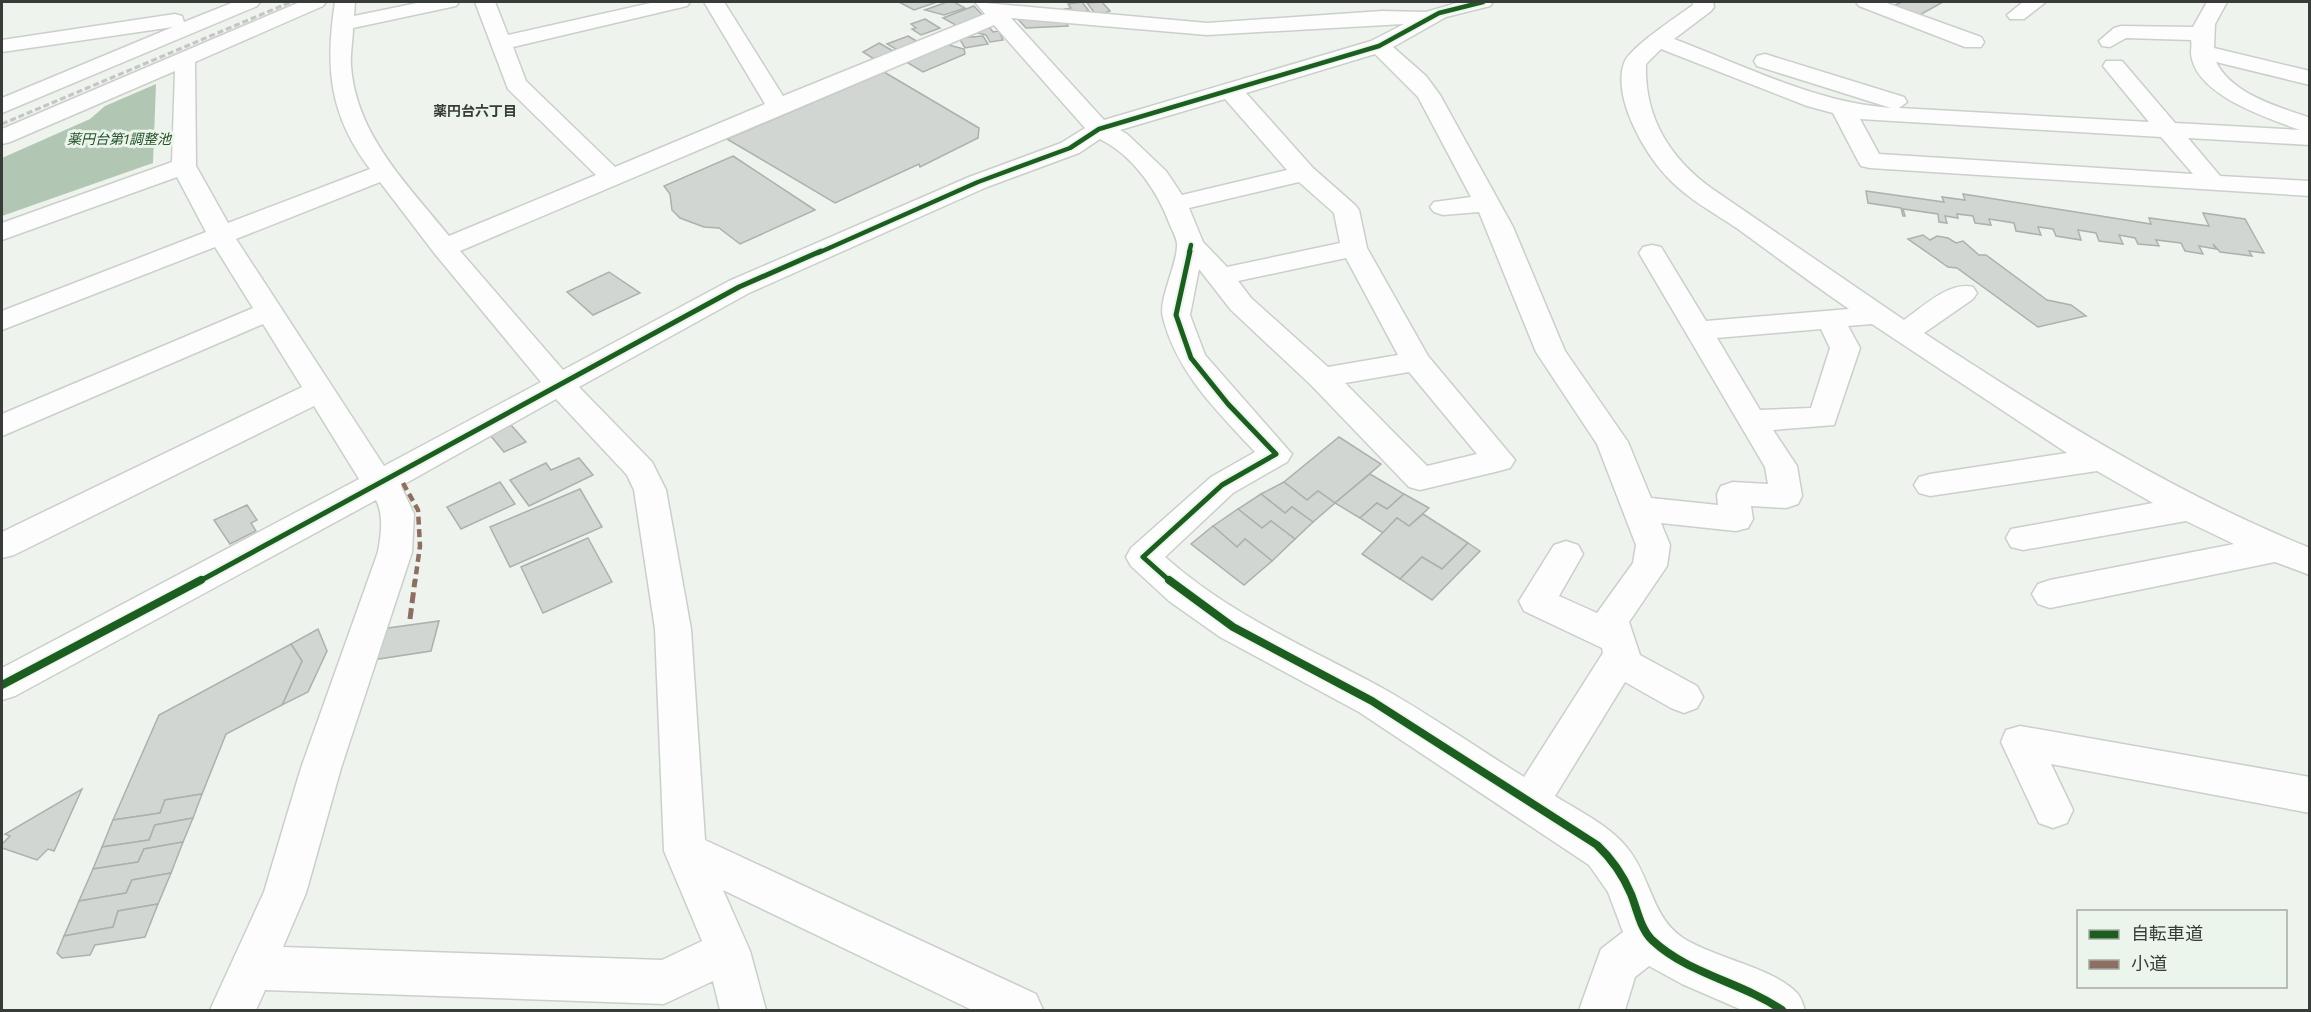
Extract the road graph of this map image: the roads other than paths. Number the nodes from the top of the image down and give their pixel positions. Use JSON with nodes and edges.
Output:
{"nodes":[{"id":1,"x":250,"y":2,"type":"edge"},
{"id":2,"x":316,"y":2,"type":"edge"},
{"id":3,"x":448,"y":2,"type":"edge"},
{"id":4,"x":485,"y":2,"type":"edge"},
{"id":5,"x":680,"y":2,"type":"edge"},
{"id":6,"x":714,"y":2,"type":"edge"},
{"id":7,"x":1150,"y":2,"type":"edge"},
{"id":8,"x":1483,"y":2,"type":"edge"},
{"id":9,"x":1703,"y":2,"type":"edge"},
{"id":10,"x":1866,"y":2,"type":"edge"},
{"id":11,"x":2036,"y":2,"type":"edge"},
{"id":12,"x":2217,"y":2,"type":"edge"},
{"id":13,"x":992,"y":9,"type":"edge"},
{"id":14,"x":1252,"y":9,"type":"dead end"},
{"id":15,"x":1442,"y":9,"type":"edge"},
{"id":16,"x":224,"y":12,"type":"junction"},
{"id":17,"x":345,"y":13,"type":"edge"},
{"id":18,"x":2017,"y":15,"type":"dead end"},
{"id":19,"x":1267,"y":25,"type":"junction"},
{"id":20,"x":1176,"y":27,"type":"junction"},
{"id":21,"x":1659,"y":39,"type":"junction"},
{"id":22,"x":2110,"y":40,"type":"dead end"},
{"id":23,"x":1973,"y":42,"type":"dead end"},
{"id":24,"x":501,"y":43,"type":"junction"},
{"id":25,"x":2201,"y":43,"type":"junction"},
{"id":26,"x":2,"y":46,"type":"edge"},
{"id":27,"x":1379,"y":46,"type":"junction"},
{"id":28,"x":178,"y":60,"type":"junction"},
{"id":29,"x":2114,"y":66,"type":"dead end"},
{"id":30,"x":2310,"y":78,"type":"edge"},
{"id":31,"x":1227,"y":89,"type":"junction"},
{"id":32,"x":1901,"y":103,"type":"dead end"},
{"id":33,"x":5,"y":104,"type":"edge"},
{"id":34,"x":779,"y":108,"type":"junction"},
{"id":35,"x":1843,"y":109,"type":"junction"},
{"id":36,"x":2004,"y":121,"type":"junction"},
{"id":37,"x":2310,"y":126,"type":"edge"},
{"id":38,"x":1099,"y":129,"type":"junction"},
{"id":39,"x":2169,"y":130,"type":"junction"},
{"id":40,"x":2,"y":137,"type":"edge"},
{"id":41,"x":2310,"y":138,"type":"edge"},
{"id":42,"x":184,"y":166,"type":"junction"},
{"id":43,"x":383,"y":172,"type":"junction"},
{"id":44,"x":1304,"y":173,"type":"junction"},
{"id":45,"x":2036,"y":173,"type":"junction"},
{"id":46,"x":613,"y":178,"type":"junction"},
{"id":47,"x":2215,"y":185,"type":"junction"},
{"id":48,"x":2310,"y":189,"type":"edge"},
{"id":49,"x":1175,"y":204,"type":"junction"},
{"id":50,"x":1488,"y":204,"type":"junction"},
{"id":51,"x":1443,"y":207,"type":"dead end"},
{"id":52,"x":2,"y":232,"type":"edge"},
{"id":53,"x":221,"y":235,"type":"junction"},
{"id":54,"x":1191,"y":245,"type":"junction"},
{"id":55,"x":444,"y":248,"type":"junction"},
{"id":56,"x":1354,"y":248,"type":"junction"},
{"id":57,"x":1652,"y":253,"type":"dead end"},
{"id":58,"x":1221,"y":276,"type":"junction"},
{"id":59,"x":1963,"y":293,"type":"dead end"},
{"id":60,"x":270,"y":311,"type":"junction"},
{"id":61,"x":1877,"y":315,"type":"junction"},
{"id":62,"x":1831,"y":320,"type":"junction"},
{"id":63,"x":2,"y":321,"type":"edge"},
{"id":64,"x":1698,"y":332,"type":"junction"},
{"id":65,"x":1904,"y":333,"type":"junction"},
{"id":66,"x":1416,"y":361,"type":"junction"},
{"id":67,"x":1322,"y":378,"type":"junction"},
{"id":68,"x":558,"y":383,"type":"junction"},
{"id":69,"x":318,"y":390,"type":"junction"},
{"id":70,"x":1751,"y":421,"type":"junction"},
{"id":71,"x":2,"y":426,"type":"edge"},
{"id":72,"x":2104,"y":459,"type":"junction"},
{"id":73,"x":378,"y":483,"type":"junction"},
{"id":74,"x":1929,"y":484,"type":"dead end"},
{"id":75,"x":2192,"y":508,"type":"junction"},
{"id":76,"x":1640,"y":509,"type":"junction"},
{"id":77,"x":2023,"y":538,"type":"dead end"},
{"id":78,"x":2,"y":546,"type":"edge"},
{"id":79,"x":2275,"y":549,"type":"junction"},
{"id":80,"x":1566,"y":554,"type":"dead end"},
{"id":81,"x":2310,"y":562,"type":"edge"},
{"id":82,"x":2050,"y":594,"type":"dead end"},
{"id":83,"x":1618,"y":650,"type":"junction"},
{"id":84,"x":2,"y":686,"type":"edge"},
{"id":85,"x":1684,"y":697,"type":"dead end"},
{"id":86,"x":2310,"y":795,"type":"edge"},
{"id":87,"x":1530,"y":802,"type":"junction"},
{"id":88,"x":2053,"y":810,"type":"dead end"},
{"id":89,"x":685,"y":851,"type":"junction"},
{"id":90,"x":1650,"y":939,"type":"junction"},
{"id":91,"x":728,"y":951,"type":"junction"},
{"id":92,"x":252,"y":968,"type":"junction"},
{"id":93,"x":233,"y":1011,"type":"edge"},
{"id":94,"x":743,"y":1011,"type":"edge"},
{"id":95,"x":1020,"y":1011,"type":"edge"},
{"id":96,"x":1602,"y":1011,"type":"edge"},
{"id":97,"x":1782,"y":1011,"type":"edge"}],
"edges":[{"from":1,"to":16,"type":"street"},
{"from":2,"to":28,"type":"street"},
{"from":3,"to":17,"type":"street"},
{"from":4,"to":24,"type":"street"},
{"from":5,"to":24,"type":"street"},
{"from":6,"to":34,"type":"street"},
{"from":7,"to":20,"type":"street"},
{"from":8,"to":15,"type":"street"},
{"from":9,"to":21,"type":"street"},
{"from":10,"to":23,"type":"street"},
{"from":11,"to":18,"type":"street"},
{"from":12,"to":25,"type":"street"},
{"from":13,"to":20,"type":"street"},
{"from":13,"to":34,"type":"street"},
{"from":13,"to":38,"type":"street"},
{"from":14,"to":19,"type":"street"},
{"from":15,"to":19,"type":"street"},
{"from":15,"to":27,"type":"street"},
{"from":16,"to":26,"type":"street"},
{"from":16,"to":33,"type":"street"},
{"from":17,"to":43,"type":"street"},
{"from":19,"to":20,"type":"street"},
{"from":21,"to":32,"type":"street"},
{"from":21,"to":35,"type":"street"},
{"from":21,"to":61,"type":"street"},
{"from":22,"to":25,"type":"street"},
{"from":24,"to":46,"type":"street"},
{"from":25,"to":30,"type":"street"},
{"from":25,"to":37,"type":"street"},
{"from":27,"to":31,"type":"street"},
{"from":27,"to":50,"type":"street"},
{"from":28,"to":40,"type":"street"},
{"from":28,"to":42,"type":"street"},
{"from":29,"to":39,"type":"street"},
{"from":31,"to":38,"type":"street"},
{"from":31,"to":44,"type":"street"},
{"from":34,"to":46,"type":"street"},
{"from":35,"to":36,"type":"street"},
{"from":35,"to":45,"type":"street"},
{"from":36,"to":39,"type":"street"},
{"from":36,"to":45,"type":"street"},
{"from":38,"to":49,"type":"street"},
{"from":38,"to":68,"type":"street"},
{"from":39,"to":41,"type":"street"},
{"from":39,"to":47,"type":"street"},
{"from":42,"to":52,"type":"street"},
{"from":42,"to":53,"type":"street"},
{"from":43,"to":53,"type":"street"},
{"from":43,"to":55,"type":"street"},
{"from":44,"to":49,"type":"street"},
{"from":44,"to":56,"type":"street"},
{"from":45,"to":47,"type":"street"},
{"from":46,"to":55,"type":"street"},
{"from":47,"to":48,"type":"street"},
{"from":49,"to":54,"type":"street"},
{"from":50,"to":51,"type":"street"},
{"from":50,"to":76,"type":"street"},
{"from":53,"to":60,"type":"street"},
{"from":53,"to":63,"type":"street"},
{"from":54,"to":58,"type":"street"},
{"from":54,"to":87,"type":"street"},
{"from":55,"to":68,"type":"street"},
{"from":56,"to":58,"type":"street"},
{"from":56,"to":66,"type":"street"},
{"from":57,"to":64,"type":"street"},
{"from":58,"to":67,"type":"street"},
{"from":59,"to":65,"type":"street"},
{"from":60,"to":69,"type":"street"},
{"from":60,"to":71,"type":"street"},
{"from":61,"to":62,"type":"street"},
{"from":61,"to":65,"type":"street"},
{"from":62,"to":64,"type":"street"},
{"from":62,"to":70,"type":"street"},
{"from":64,"to":70,"type":"street"},
{"from":65,"to":72,"type":"street"},
{"from":66,"to":67,"type":"street"},
{"from":66,"to":67,"type":"street"},
{"from":68,"to":73,"type":"street"},
{"from":68,"to":89,"type":"street"},
{"from":69,"to":73,"type":"street"},
{"from":69,"to":78,"type":"street"},
{"from":70,"to":76,"type":"street"},
{"from":72,"to":74,"type":"street"},
{"from":72,"to":75,"type":"street"},
{"from":73,"to":84,"type":"street"},
{"from":73,"to":92,"type":"street"},
{"from":75,"to":77,"type":"street"},
{"from":75,"to":79,"type":"street"},
{"from":76,"to":83,"type":"street"},
{"from":79,"to":81,"type":"street"},
{"from":79,"to":82,"type":"street"},
{"from":80,"to":83,"type":"street"},
{"from":83,"to":85,"type":"street"},
{"from":83,"to":87,"type":"street"},
{"from":86,"to":88,"type":"street"},
{"from":87,"to":90,"type":"street"},
{"from":89,"to":91,"type":"street"},
{"from":89,"to":95,"type":"street"},
{"from":90,"to":96,"type":"street"},
{"from":90,"to":97,"type":"street"},
{"from":91,"to":92,"type":"street"},
{"from":91,"to":94,"type":"street"},
{"from":92,"to":93,"type":"street"}]}
